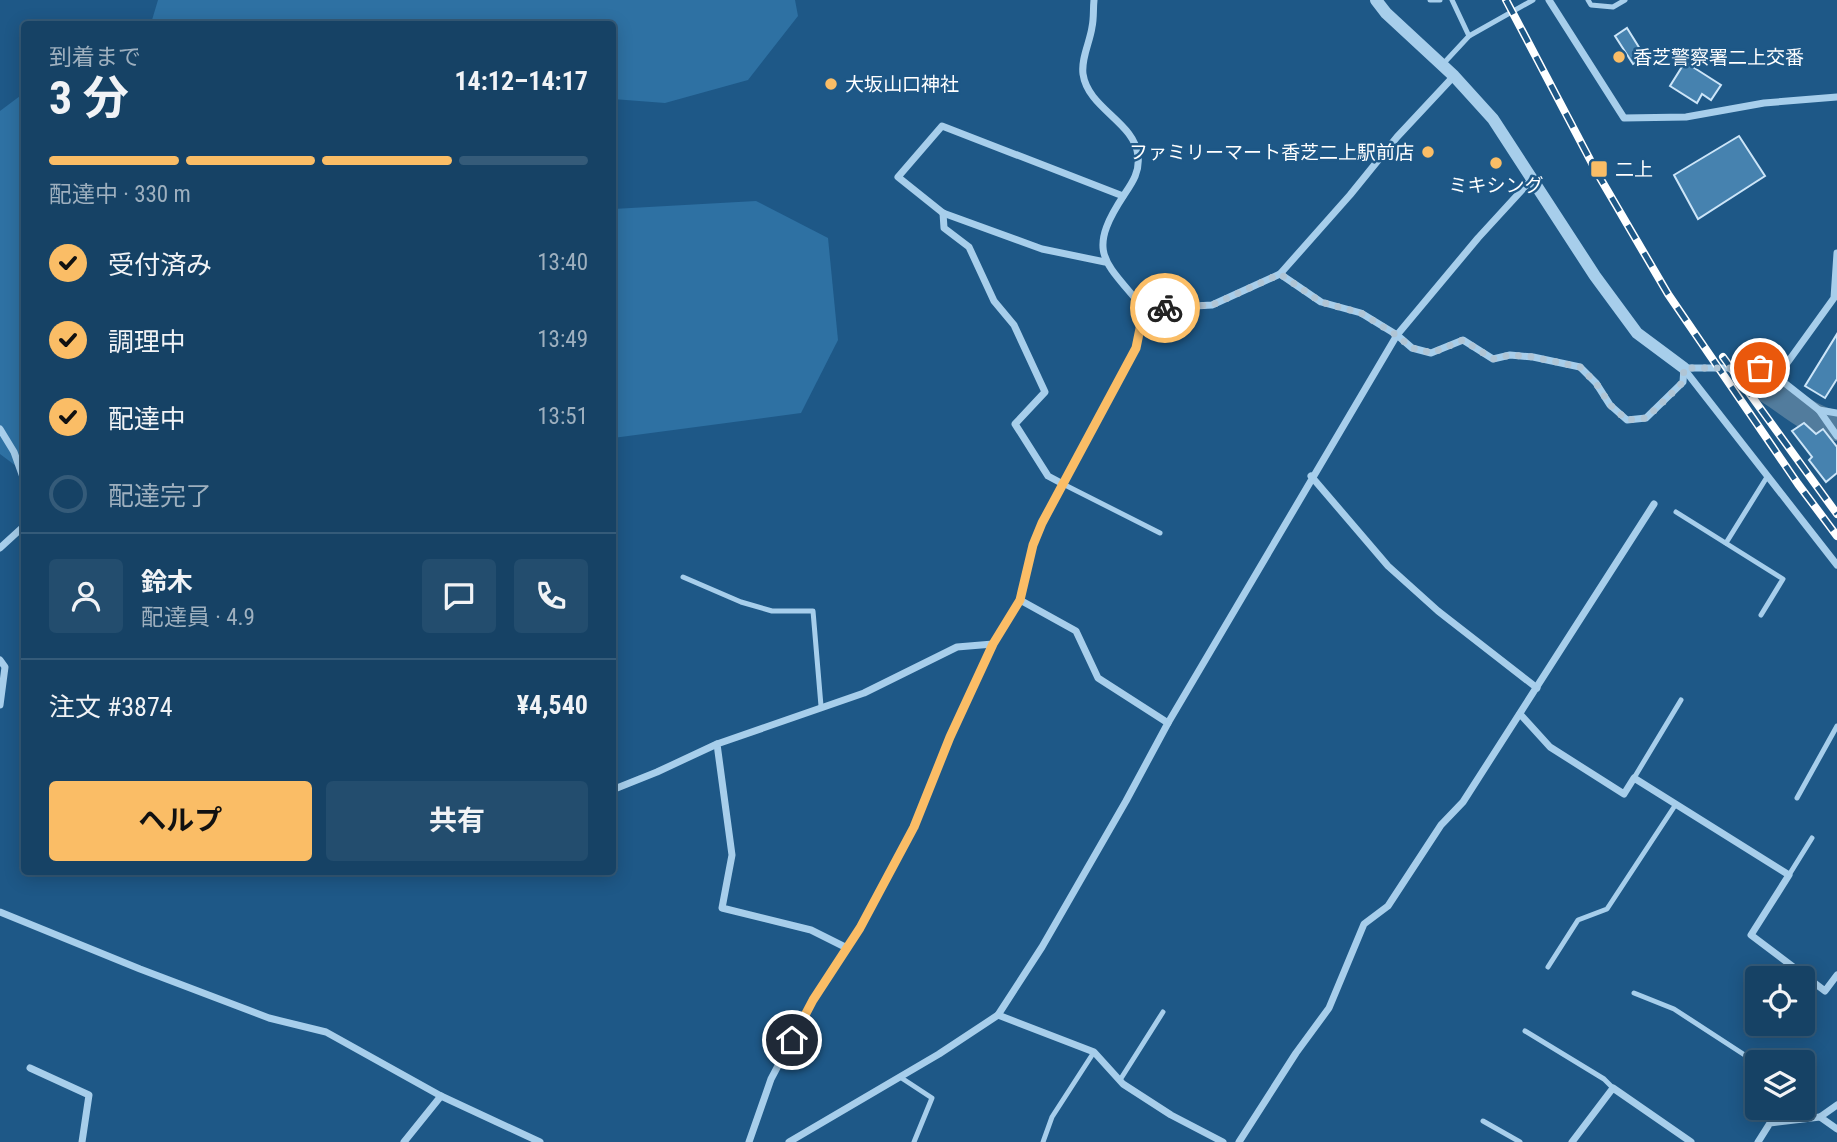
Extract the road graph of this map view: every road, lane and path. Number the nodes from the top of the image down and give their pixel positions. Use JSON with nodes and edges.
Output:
{"nodes":[{"id":1,"x":1094,"y":0,"type":"edge"},
{"id":2,"x":1376,"y":0,"type":"edge"},
{"id":3,"x":1430,"y":0,"type":"edge"},
{"id":4,"x":1440,"y":0,"type":"edge"},
{"id":5,"x":1452,"y":0,"type":"edge"},
{"id":6,"x":1534,"y":0,"type":"edge"},
{"id":7,"x":1549,"y":0,"type":"edge"},
{"id":8,"x":1588,"y":0,"type":"edge"},
{"id":9,"x":1625,"y":0,"type":"edge"},
{"id":10,"x":1469,"y":36,"type":"junction"},
{"id":11,"x":1441,"y":66,"type":"junction"},
{"id":12,"x":1454,"y":76,"type":"junction"},
{"id":13,"x":1837,"y":97,"type":"edge"},
{"id":14,"x":1533,"y":178,"type":"junction"},
{"id":15,"x":1123,"y":197,"type":"junction"},
{"id":16,"x":943,"y":213,"type":"junction"},
{"id":17,"x":1837,"y":253,"type":"edge"},
{"id":18,"x":1105,"y":262,"type":"junction"},
{"id":19,"x":1280,"y":274,"type":"junction"},
{"id":20,"x":1144,"y":309,"type":"junction"},
{"id":21,"x":1396,"y":335,"type":"junction"},
{"id":22,"x":1684,"y":368,"type":"junction"},
{"id":23,"x":1777,"y":377,"type":"junction"},
{"id":24,"x":1819,"y":411,"type":"junction"},
{"id":25,"x":1837,"y":413,"type":"edge"},
{"id":26,"x":0,"y":429,"type":"edge"},
{"id":27,"x":1835,"y":434,"type":"edge"},
{"id":28,"x":21,"y":472,"type":"edge"},
{"id":29,"x":1311,"y":477,"type":"junction"},
{"id":30,"x":1767,"y":477,"type":"junction"},
{"id":31,"x":1063,"y":484,"type":"junction"},
{"id":32,"x":1654,"y":504,"type":"dead end"},
{"id":33,"x":1676,"y":512,"type":"dead end"},
{"id":34,"x":21,"y":529,"type":"edge"},
{"id":35,"x":1160,"y":533,"type":"dead end"},
{"id":36,"x":1726,"y":543,"type":"junction"},
{"id":37,"x":0,"y":548,"type":"edge"},
{"id":38,"x":1837,"y":565,"type":"edge"},
{"id":39,"x":683,"y":577,"type":"dead end"},
{"id":40,"x":1020,"y":600,"type":"junction"},
{"id":41,"x":1761,"y":615,"type":"dead end"},
{"id":42,"x":993,"y":644,"type":"junction"},
{"id":43,"x":0,"y":660,"type":"edge"},
{"id":44,"x":1536,"y":688,"type":"junction"},
{"id":45,"x":1681,"y":700,"type":"dead end"},
{"id":46,"x":0,"y":705,"type":"edge"},
{"id":47,"x":821,"y":706,"type":"junction"},
{"id":48,"x":1520,"y":714,"type":"junction"},
{"id":49,"x":1168,"y":723,"type":"junction"},
{"id":50,"x":1837,"y":726,"type":"edge"},
{"id":51,"x":717,"y":744,"type":"junction"},
{"id":52,"x":1634,"y":778,"type":"junction"},
{"id":53,"x":616,"y":788,"type":"edge"},
{"id":54,"x":1797,"y":798,"type":"dead end"},
{"id":55,"x":1676,"y":804,"type":"junction"},
{"id":56,"x":1812,"y":838,"type":"dead end"},
{"id":57,"x":1789,"y":875,"type":"junction"},
{"id":58,"x":0,"y":912,"type":"edge"},
{"id":59,"x":847,"y":948,"type":"junction"},
{"id":60,"x":1548,"y":967,"type":"dead end"},
{"id":61,"x":1837,"y":975,"type":"edge"},
{"id":62,"x":1634,"y":993,"type":"dead end"},
{"id":63,"x":1163,"y":1012,"type":"dead end"},
{"id":64,"x":998,"y":1015,"type":"junction"},
{"id":65,"x":1525,"y":1031,"type":"dead end"},
{"id":66,"x":1094,"y":1052,"type":"junction"},
{"id":67,"x":1745,"y":1055,"type":"edge"},
{"id":68,"x":30,"y":1068,"type":"dead end"},
{"id":69,"x":900,"y":1077,"type":"junction"},
{"id":70,"x":1120,"y":1080,"type":"junction"},
{"id":71,"x":1613,"y":1087,"type":"junction"},
{"id":72,"x":441,"y":1096,"type":"junction"},
{"id":73,"x":1837,"y":1105,"type":"edge"},
{"id":74,"x":1820,"y":1117,"type":"junction"},
{"id":75,"x":1815,"y":1118,"type":"edge"},
{"id":76,"x":1800,"y":1120,"type":"edge"},
{"id":77,"x":1483,"y":1121,"type":"dead end"},
{"id":78,"x":1837,"y":1129,"type":"edge"},
{"id":79,"x":82,"y":1142,"type":"edge"},
{"id":80,"x":404,"y":1142,"type":"edge"},
{"id":81,"x":540,"y":1142,"type":"edge"},
{"id":82,"x":749,"y":1142,"type":"edge"},
{"id":83,"x":789,"y":1142,"type":"edge"},
{"id":84,"x":914,"y":1142,"type":"edge"},
{"id":85,"x":1043,"y":1142,"type":"edge"},
{"id":86,"x":1223,"y":1142,"type":"edge"},
{"id":87,"x":1238,"y":1142,"type":"edge"},
{"id":88,"x":1520,"y":1142,"type":"edge"},
{"id":89,"x":1572,"y":1142,"type":"edge"},
{"id":90,"x":1690,"y":1142,"type":"edge"},
{"id":91,"x":1758,"y":1142,"type":"edge"}],
"edges":[{"from":1,"to":15,"type":"street"},
{"from":2,"to":11,"type":"street"},
{"from":3,"to":4,"type":"lane"},
{"from":5,"to":10,"type":"lane"},
{"from":6,"to":10,"type":"lane"},
{"from":7,"to":13,"type":"street"},
{"from":8,"to":9,"type":"lane"},
{"from":10,"to":11,"type":"lane"},
{"from":11,"to":12,"type":"street"},
{"from":12,"to":14,"type":"street"},
{"from":12,"to":19,"type":"street"},
{"from":14,"to":21,"type":"street"},
{"from":14,"to":22,"type":"street"},
{"from":15,"to":16,"type":"street"},
{"from":15,"to":18,"type":"street"},
{"from":16,"to":18,"type":"street"},
{"from":16,"to":31,"type":"street"},
{"from":17,"to":23,"type":"street"},
{"from":18,"to":20,"type":"street"},
{"from":19,"to":20,"type":"street"},
{"from":19,"to":21,"type":"street"},
{"from":20,"to":31,"type":"street"},
{"from":21,"to":22,"type":"street"},
{"from":21,"to":29,"type":"street"},
{"from":22,"to":23,"type":"street"},
{"from":22,"to":30,"type":"street"},
{"from":23,"to":24,"type":"street"},
{"from":24,"to":25,"type":"street"},
{"from":24,"to":27,"type":"street"},
{"from":26,"to":28,"type":"street"},
{"from":29,"to":44,"type":"street"},
{"from":29,"to":49,"type":"street"},
{"from":30,"to":36,"type":"lane"},
{"from":30,"to":38,"type":"street"},
{"from":31,"to":35,"type":"lane"},
{"from":31,"to":40,"type":"street"},
{"from":32,"to":44,"type":"street"},
{"from":33,"to":36,"type":"lane"},
{"from":34,"to":37,"type":"street"},
{"from":36,"to":41,"type":"lane"},
{"from":39,"to":47,"type":"lane"},
{"from":40,"to":42,"type":"street"},
{"from":40,"to":49,"type":"street"},
{"from":42,"to":47,"type":"street"},
{"from":42,"to":59,"type":"street"},
{"from":43,"to":46,"type":"street"},
{"from":44,"to":48,"type":"street"},
{"from":45,"to":52,"type":"lane"},
{"from":47,"to":51,"type":"street"},
{"from":48,"to":52,"type":"street"},
{"from":48,"to":87,"type":"street"},
{"from":49,"to":64,"type":"street"},
{"from":50,"to":54,"type":"lane"},
{"from":51,"to":53,"type":"street"},
{"from":51,"to":59,"type":"street"},
{"from":52,"to":55,"type":"street"},
{"from":55,"to":57,"type":"street"},
{"from":55,"to":60,"type":"lane"},
{"from":56,"to":57,"type":"lane"},
{"from":57,"to":61,"type":"street"},
{"from":58,"to":72,"type":"street"},
{"from":59,"to":82,"type":"street"},
{"from":62,"to":67,"type":"lane"},
{"from":63,"to":70,"type":"lane"},
{"from":64,"to":66,"type":"street"},
{"from":64,"to":69,"type":"street"},
{"from":65,"to":71,"type":"lane"},
{"from":66,"to":70,"type":"street"},
{"from":66,"to":85,"type":"lane"},
{"from":68,"to":79,"type":"street"},
{"from":69,"to":83,"type":"street"},
{"from":69,"to":84,"type":"lane"},
{"from":70,"to":86,"type":"street"},
{"from":71,"to":89,"type":"street"},
{"from":71,"to":90,"type":"street"},
{"from":72,"to":80,"type":"street"},
{"from":72,"to":81,"type":"street"},
{"from":73,"to":74,"type":"street"},
{"from":74,"to":75,"type":"street"},
{"from":74,"to":78,"type":"street"},
{"from":76,"to":91,"type":"street"},
{"from":77,"to":88,"type":"lane"}]}
